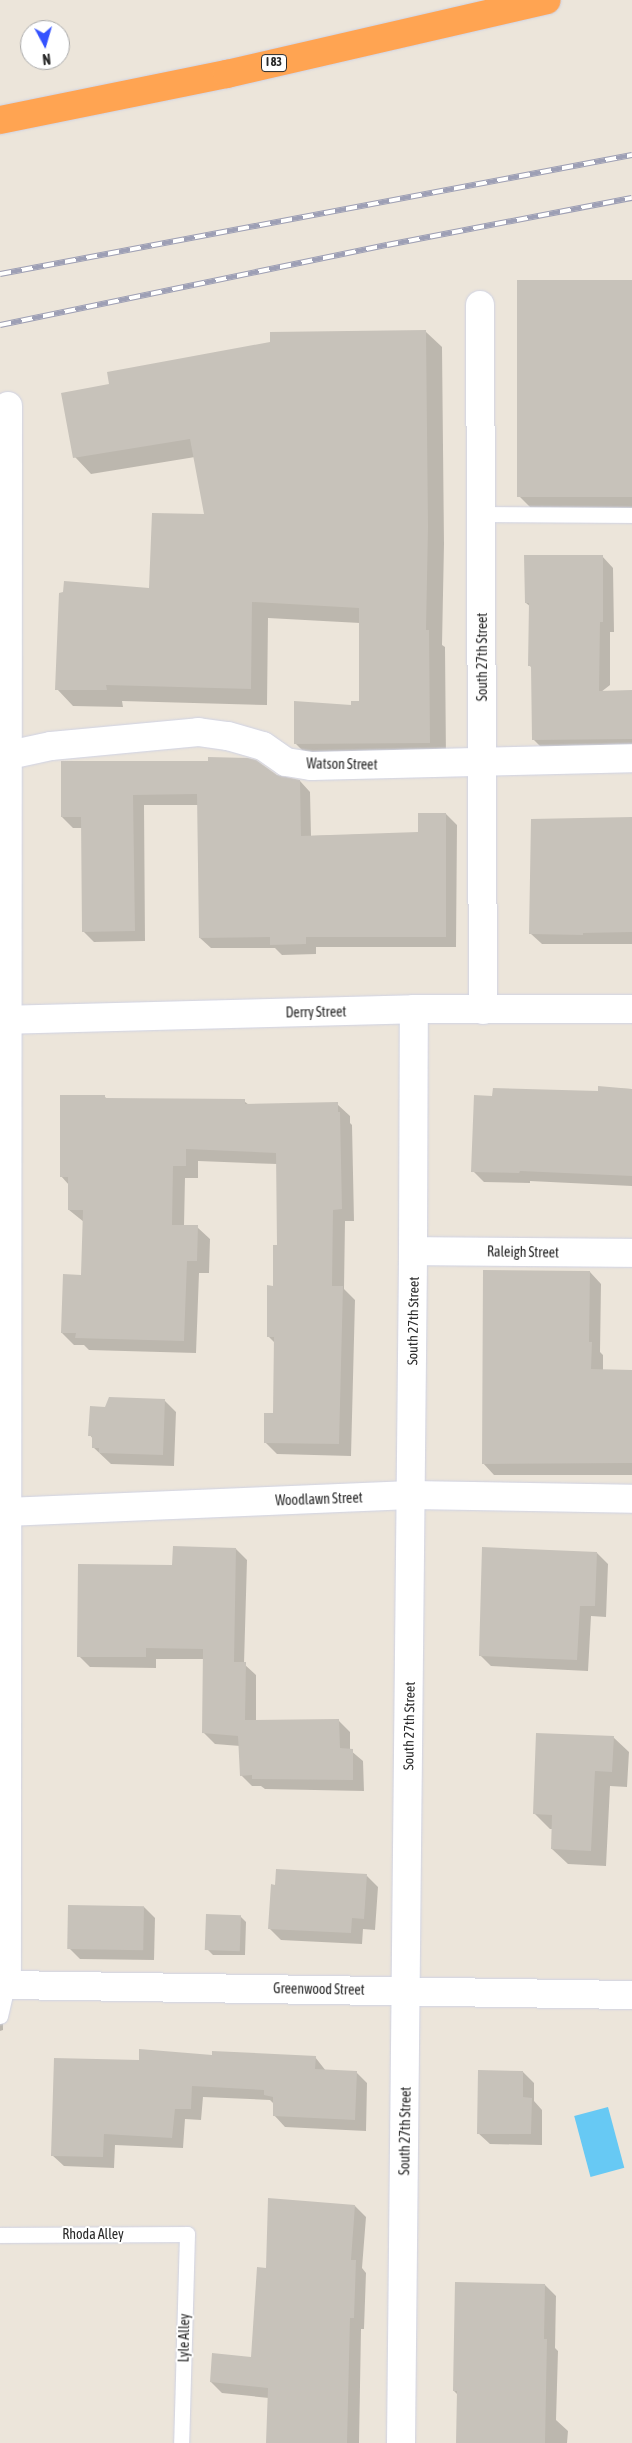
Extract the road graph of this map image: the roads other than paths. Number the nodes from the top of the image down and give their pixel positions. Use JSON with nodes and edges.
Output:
{"nodes":[{"id":1,"x":547,"y":0,"type":"edge"},
{"id":2,"x":0,"y":120,"type":"edge"},
{"id":3,"x":480,"y":305,"type":"dead end"},
{"id":4,"x":8,"y":406,"type":"dead end"},
{"id":5,"x":482,"y":514,"type":"junction"},
{"id":6,"x":632,"y":515,"type":"edge"},
{"id":7,"x":4,"y":756,"type":"edge"},
{"id":8,"x":632,"y":758,"type":"edge"},
{"id":9,"x":483,"y":763,"type":"junction"},
{"id":10,"x":632,"y":1009,"type":"edge"},
{"id":11,"x":414,"y":1010,"type":"junction"},
{"id":12,"x":482,"y":1010,"type":"junction"},
{"id":13,"x":4,"y":1019,"type":"edge"},
{"id":14,"x":413,"y":1251,"type":"junction"},
{"id":15,"x":632,"y":1253,"type":"edge"},
{"id":16,"x":411,"y":1495,"type":"junction"},
{"id":17,"x":632,"y":1499,"type":"edge"},
{"id":18,"x":6,"y":1512,"type":"junction"},
{"id":19,"x":7,"y":1985,"type":"junction"},
{"id":20,"x":406,"y":1990,"type":"junction"},
{"id":21,"x":632,"y":1994,"type":"edge"},
{"id":22,"x":0,"y":2016,"type":"edge"},
{"id":23,"x":187,"y":2234,"type":"joint"},
{"id":24,"x":0,"y":2235,"type":"edge"},
{"id":25,"x":181,"y":2443,"type":"edge"},
{"id":26,"x":402,"y":2443,"type":"edge"}],
"edges":[{"from":1,"to":2,"type":"highway","number":"I 83"},
{"from":3,"to":5,"type":"street","name":"South 27th Street"},
{"from":4,"to":7,"type":"street"},
{"from":5,"to":6,"type":"lane"},
{"from":5,"to":9,"type":"street","name":"South 27th Street"},
{"from":7,"to":9,"type":"street","name":"Watson Street"},
{"from":7,"to":13,"type":"street"},
{"from":8,"to":9,"type":"street","name":"Watson Street"},
{"from":9,"to":12,"type":"street","name":"South 27th Street"},
{"from":10,"to":12,"type":"street","name":"Derry Street"},
{"from":11,"to":12,"type":"street","name":"Derry Street"},
{"from":11,"to":13,"type":"street","name":"Derry Street"},
{"from":11,"to":14,"type":"street","name":"South 27th Street"},
{"from":13,"to":18,"type":"street"},
{"from":14,"to":15,"type":"street","name":"Raleigh Street"},
{"from":14,"to":16,"type":"street","name":"South 27th Street"},
{"from":16,"to":17,"type":"street","name":"Woodlawn Street"},
{"from":16,"to":18,"type":"street","name":"Woodlawn Street"},
{"from":16,"to":20,"type":"street","name":"South 27th Street"},
{"from":18,"to":19,"type":"street"},
{"from":19,"to":20,"type":"street","name":"Greenwood Street"},
{"from":19,"to":22,"type":"lane"},
{"from":20,"to":21,"type":"street","name":"Greenwood Street"},
{"from":20,"to":26,"type":"street","name":"South 27th Street"},
{"from":23,"to":24,"type":"lane","name":"Rhoda Alley"},
{"from":23,"to":25,"type":"lane","name":"Lyle Alley"}]}
